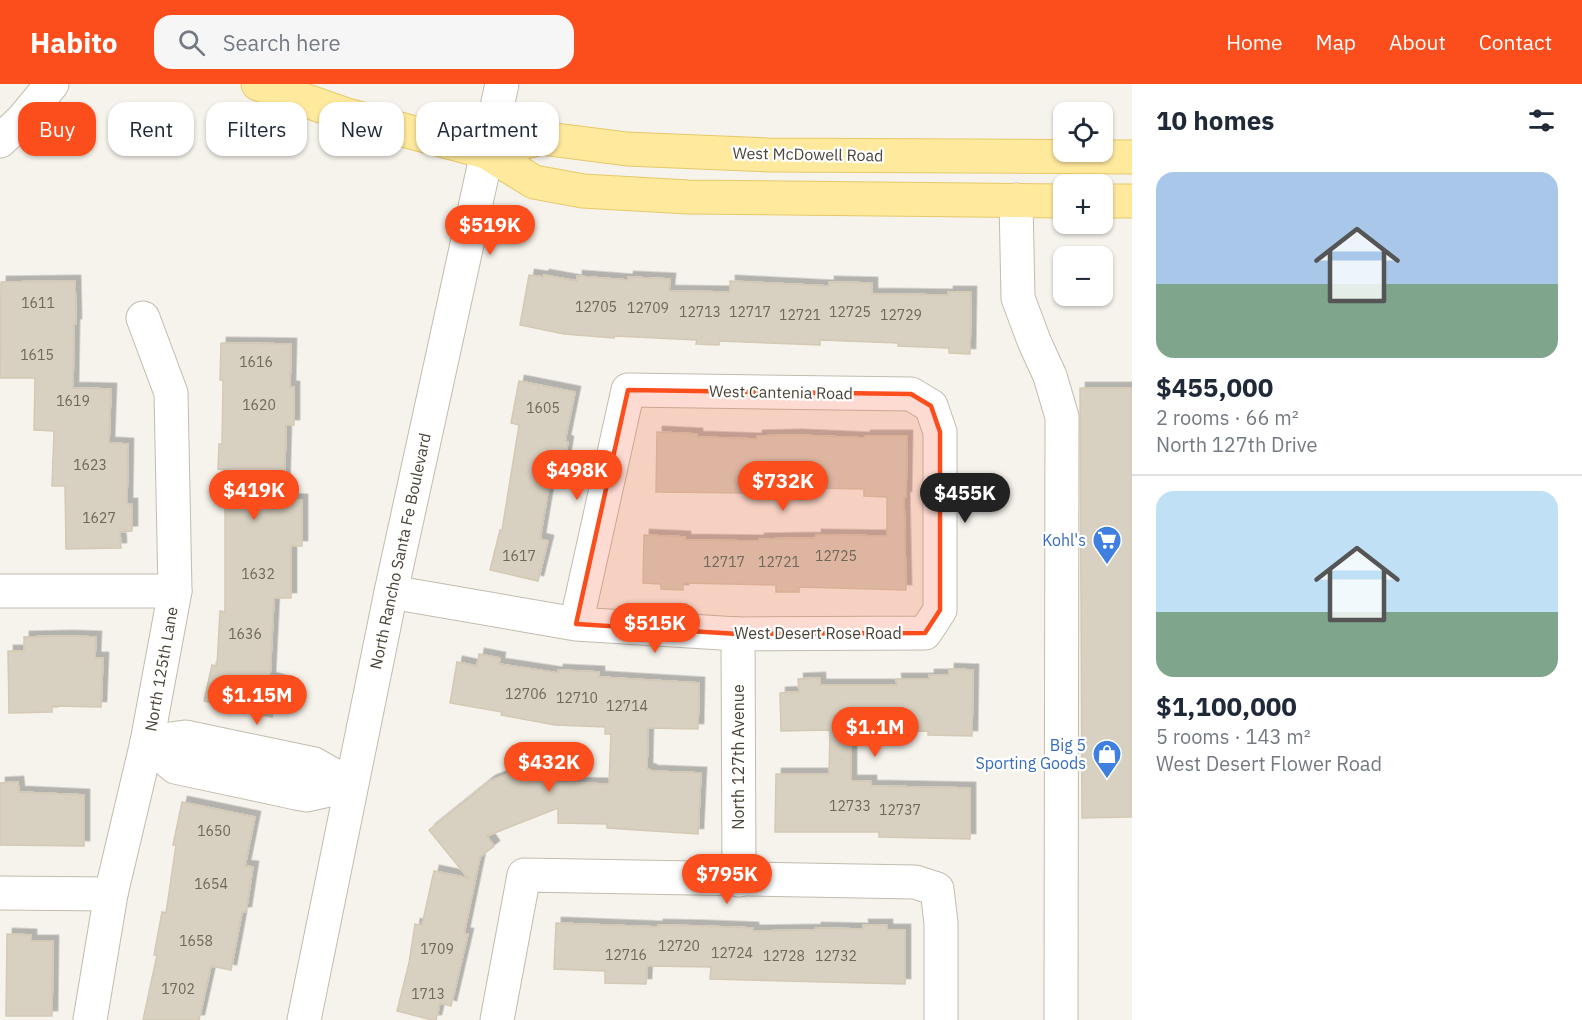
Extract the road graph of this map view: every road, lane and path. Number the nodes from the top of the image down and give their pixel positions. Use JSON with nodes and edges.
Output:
{"nodes":[{"id":1,"x":52,"y":84,"type":"edge"},
{"id":2,"x":258,"y":84,"type":"edge"},
{"id":3,"x":502,"y":84,"type":"edge"},
{"id":4,"x":498,"y":102,"type":"edge"},
{"id":5,"x":416,"y":134,"type":"edge"},
{"id":6,"x":559,"y":140,"type":"edge"},
{"id":7,"x":0,"y":141,"type":"edge"},
{"id":8,"x":485,"y":156,"type":"edge"},
{"id":9,"x":492,"y":156,"type":"edge"},
{"id":10,"x":1132,"y":157,"type":"edge"},
{"id":11,"x":1016,"y":200,"type":"junction"},
{"id":12,"x":1053,"y":201,"type":"edge"},
{"id":13,"x":1113,"y":201,"type":"edge"},
{"id":14,"x":1132,"y":201,"type":"edge"},
{"id":15,"x":143,"y":318,"type":"dead end"},
{"id":16,"x":0,"y":591,"type":"edge"},
{"id":17,"x":175,"y":591,"type":"junction"},
{"id":18,"x":391,"y":592,"type":"junction"},
{"id":19,"x":576,"y":624,"type":"junction"},
{"id":20,"x":925,"y":633,"type":"joint"},
{"id":21,"x":738,"y":634,"type":"junction"},
{"id":22,"x":147,"y":742,"type":"junction"},
{"id":23,"x":351,"y":785,"type":"junction"},
{"id":24,"x":739,"y":880,"type":"junction"},
{"id":25,"x":0,"y":893,"type":"edge"},
{"id":26,"x":111,"y":894,"type":"junction"},
{"id":27,"x":90,"y":1020,"type":"edge"},
{"id":28,"x":304,"y":1020,"type":"edge"},
{"id":29,"x":497,"y":1020,"type":"edge"},
{"id":30,"x":940,"y":1020,"type":"edge"},
{"id":31,"x":1061,"y":1020,"type":"edge"}],
"edges":[{"from":1,"to":7,"type":"street"},
{"from":2,"to":5,"type":"main road","name":"West McDowell Road"},
{"from":3,"to":4,"type":"street","name":"North Rancho Santa Fe Boulevard"},
{"from":6,"to":10,"type":"main road","name":"West McDowell Road"},
{"from":8,"to":18,"type":"street","name":"North Rancho Santa Fe Boulevard"},
{"from":9,"to":11,"type":"main road","name":"West McDowell Road"},
{"from":11,"to":12,"type":"main road","name":"West McDowell Road"},
{"from":11,"to":31,"type":"street"},
{"from":13,"to":14,"type":"main road"},
{"from":15,"to":17,"type":"street","name":"North 125th Lane"},
{"from":16,"to":17,"type":"street"},
{"from":17,"to":22,"type":"street","name":"North 125th Lane"},
{"from":18,"to":19,"type":"street","name":"West Desert Rose Road"},
{"from":18,"to":23,"type":"street","name":"North Rancho Santa Fe Boulevard"},
{"from":19,"to":20,"type":"street","name":"West Cantenia Road"},
{"from":19,"to":21,"type":"street","name":"West Desert Rose Road"},
{"from":20,"to":21,"type":"street","name":"West Desert Rose Road"},
{"from":21,"to":24,"type":"street","name":"North 127th Avenue"},
{"from":22,"to":23,"type":"street"},
{"from":22,"to":26,"type":"street","name":"North 125th Lane"},
{"from":23,"to":28,"type":"street","name":"North Rancho Santa Fe Boulevard"},
{"from":24,"to":29,"type":"street"},
{"from":24,"to":30,"type":"street"},
{"from":25,"to":26,"type":"street"},
{"from":26,"to":27,"type":"street","name":"North 125th Lane"}]}
